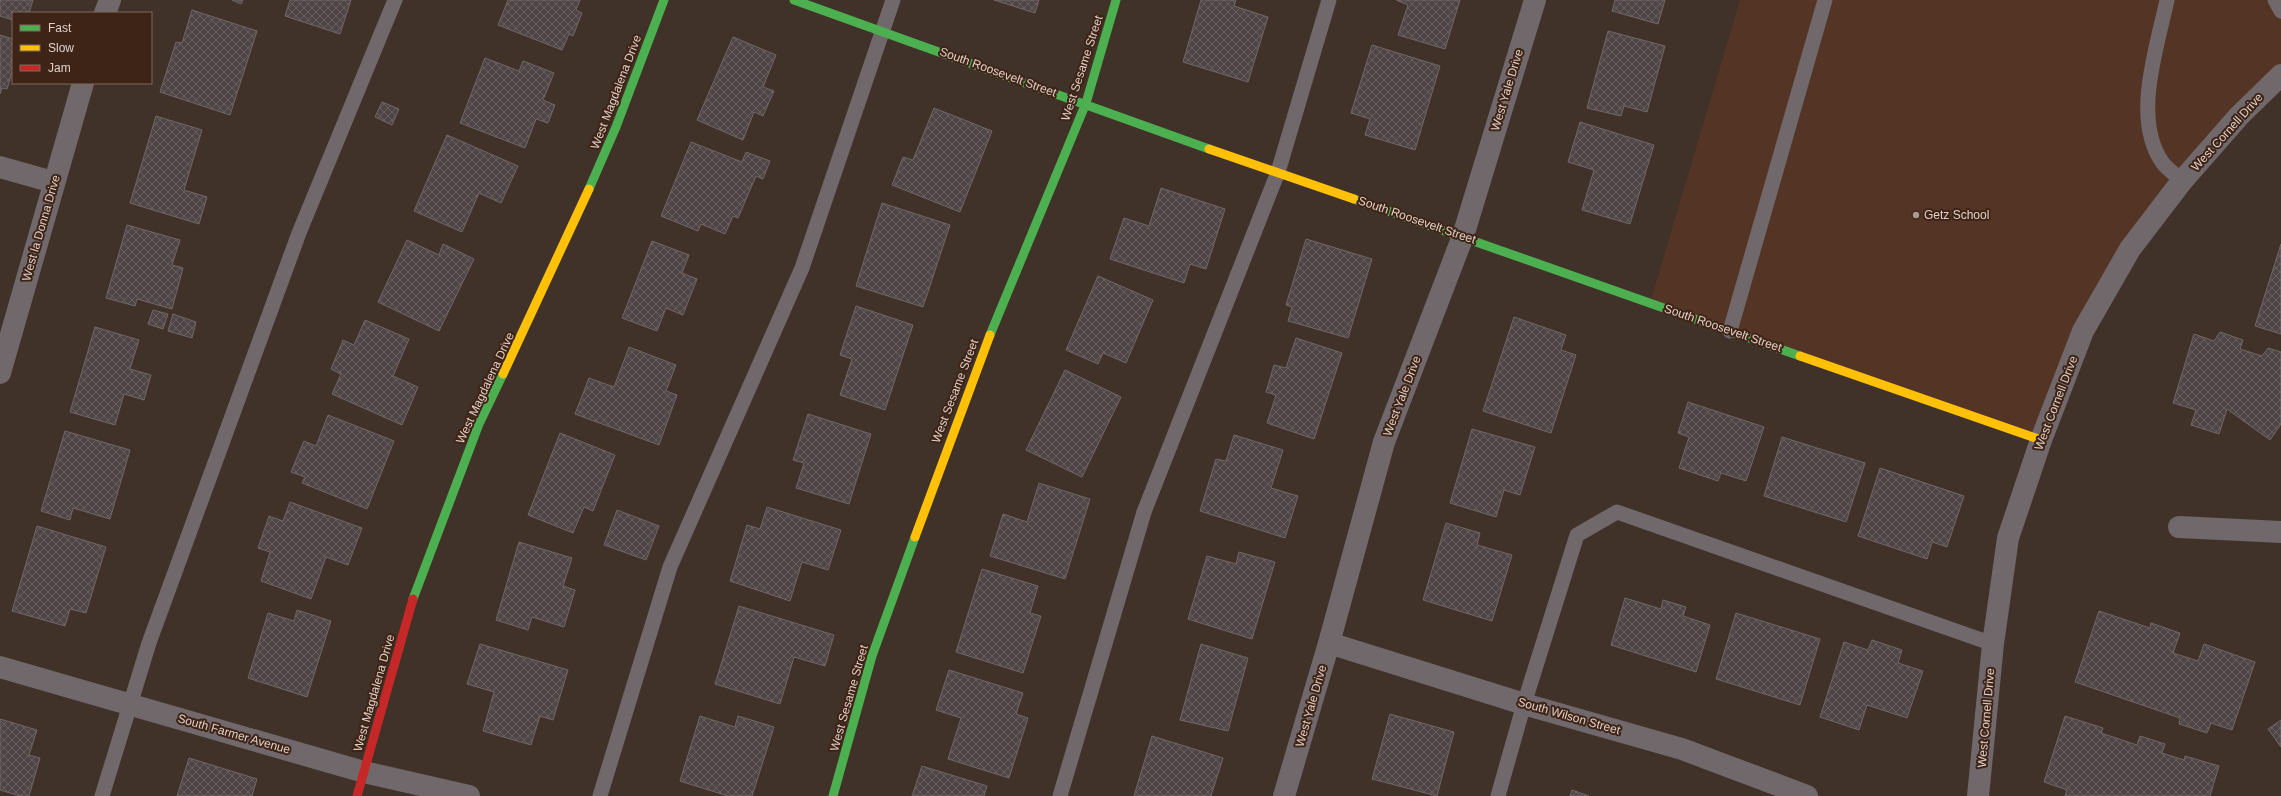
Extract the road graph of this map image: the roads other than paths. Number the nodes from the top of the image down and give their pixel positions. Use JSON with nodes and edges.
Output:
{"nodes":[{"id":1,"x":110,"y":0,"type":"edge"},
{"id":2,"x":395,"y":0,"type":"edge"},
{"id":3,"x":664,"y":0,"type":"edge"},
{"id":4,"x":794,"y":0,"type":"edge"},
{"id":5,"x":893,"y":0,"type":"edge"},
{"id":6,"x":1116,"y":0,"type":"edge"},
{"id":7,"x":1329,"y":0,"type":"edge"},
{"id":8,"x":1534,"y":0,"type":"edge"},
{"id":9,"x":1825,"y":0,"type":"edge"},
{"id":10,"x":2167,"y":0,"type":"edge"},
{"id":11,"x":2275,"y":0,"type":"edge"},
{"id":12,"x":2281,"y":11,"type":"edge"},
{"id":13,"x":105,"y":12,"type":"edge"},
{"id":14,"x":884,"y":31,"type":"junction"},
{"id":15,"x":2281,"y":75,"type":"edge"},
{"id":16,"x":83,"y":84,"type":"edge"},
{"id":17,"x":1086,"y":103,"type":"junction"},
{"id":18,"x":0,"y":167,"type":"edge"},
{"id":19,"x":1278,"y":172,"type":"junction"},
{"id":20,"x":2182,"y":181,"type":"junction"},
{"id":21,"x":53,"y":182,"type":"junction"},
{"id":22,"x":1463,"y":236,"type":"junction"},
{"id":23,"x":1730,"y":331,"type":"junction"},
{"id":24,"x":0,"y":373,"type":"edge"},
{"id":25,"x":2041,"y":440,"type":"junction"},
{"id":26,"x":2179,"y":527,"type":"dead end"},
{"id":27,"x":2281,"y":532,"type":"edge"},
{"id":28,"x":1329,"y":643,"type":"junction"},
{"id":29,"x":1992,"y":644,"type":"junction"},
{"id":30,"x":0,"y":667,"type":"edge"},
{"id":31,"x":129,"y":704,"type":"junction"},
{"id":32,"x":1524,"y":704,"type":"junction"},
{"id":33,"x":364,"y":772,"type":"junction"},
{"id":34,"x":102,"y":796,"type":"edge"},
{"id":35,"x":357,"y":796,"type":"edge"},
{"id":36,"x":468,"y":796,"type":"edge"},
{"id":37,"x":600,"y":796,"type":"edge"},
{"id":38,"x":833,"y":796,"type":"edge"},
{"id":39,"x":1060,"y":796,"type":"edge"},
{"id":40,"x":1284,"y":796,"type":"edge"},
{"id":41,"x":1498,"y":796,"type":"edge"},
{"id":42,"x":1807,"y":796,"type":"edge"},
{"id":43,"x":1978,"y":796,"type":"edge"}],
"edges":[{"from":1,"to":13,"type":"street"},
{"from":2,"to":31,"type":"lane"},
{"from":3,"to":33,"type":"street","name":"West Magdalena Drive"},
{"from":4,"to":14,"type":"street","name":"South Roosevelt Street"},
{"from":5,"to":14,"type":"lane"},
{"from":6,"to":17,"type":"street","name":"West Sesame Street"},
{"from":7,"to":19,"type":"lane"},
{"from":8,"to":22,"type":"street","name":"West Yale Drive"},
{"from":9,"to":23,"type":"lane"},
{"from":10,"to":20,"type":"lane"},
{"from":11,"to":12,"type":"lane"},
{"from":14,"to":17,"type":"street","name":"South Roosevelt Street"},
{"from":14,"to":37,"type":"lane"},
{"from":15,"to":20,"type":"street","name":"West Cornell Drive"},
{"from":16,"to":21,"type":"street","name":"West la Donna Drive"},
{"from":17,"to":19,"type":"street","name":"South Roosevelt Street"},
{"from":17,"to":38,"type":"street","name":"West Sesame Street"},
{"from":18,"to":21,"type":"street"},
{"from":19,"to":22,"type":"street","name":"South Roosevelt Street"},
{"from":19,"to":39,"type":"lane"},
{"from":20,"to":25,"type":"street","name":"West Cornell Drive"},
{"from":21,"to":24,"type":"street","name":"West la Donna Drive"},
{"from":22,"to":23,"type":"street","name":"South Roosevelt Street"},
{"from":22,"to":28,"type":"street","name":"West Yale Drive"},
{"from":23,"to":25,"type":"street","name":"South Roosevelt Street"},
{"from":25,"to":29,"type":"street","name":"West Cornell Drive"},
{"from":26,"to":27,"type":"street"},
{"from":28,"to":32,"type":"street","name":"South Wilson Street"},
{"from":28,"to":40,"type":"street","name":"West Yale Drive"},
{"from":29,"to":32,"type":"lane"},
{"from":29,"to":43,"type":"street","name":"West Cornell Drive"},
{"from":30,"to":31,"type":"street","name":"South Farmer Avenue"},
{"from":31,"to":33,"type":"street","name":"South Farmer Avenue"},
{"from":31,"to":34,"type":"lane"},
{"from":32,"to":41,"type":"lane"},
{"from":32,"to":42,"type":"street","name":"South Wilson Street"},
{"from":33,"to":35,"type":"street","name":"West Magdalena Drive"},
{"from":33,"to":36,"type":"street","name":"South Farmer Avenue"}]}
